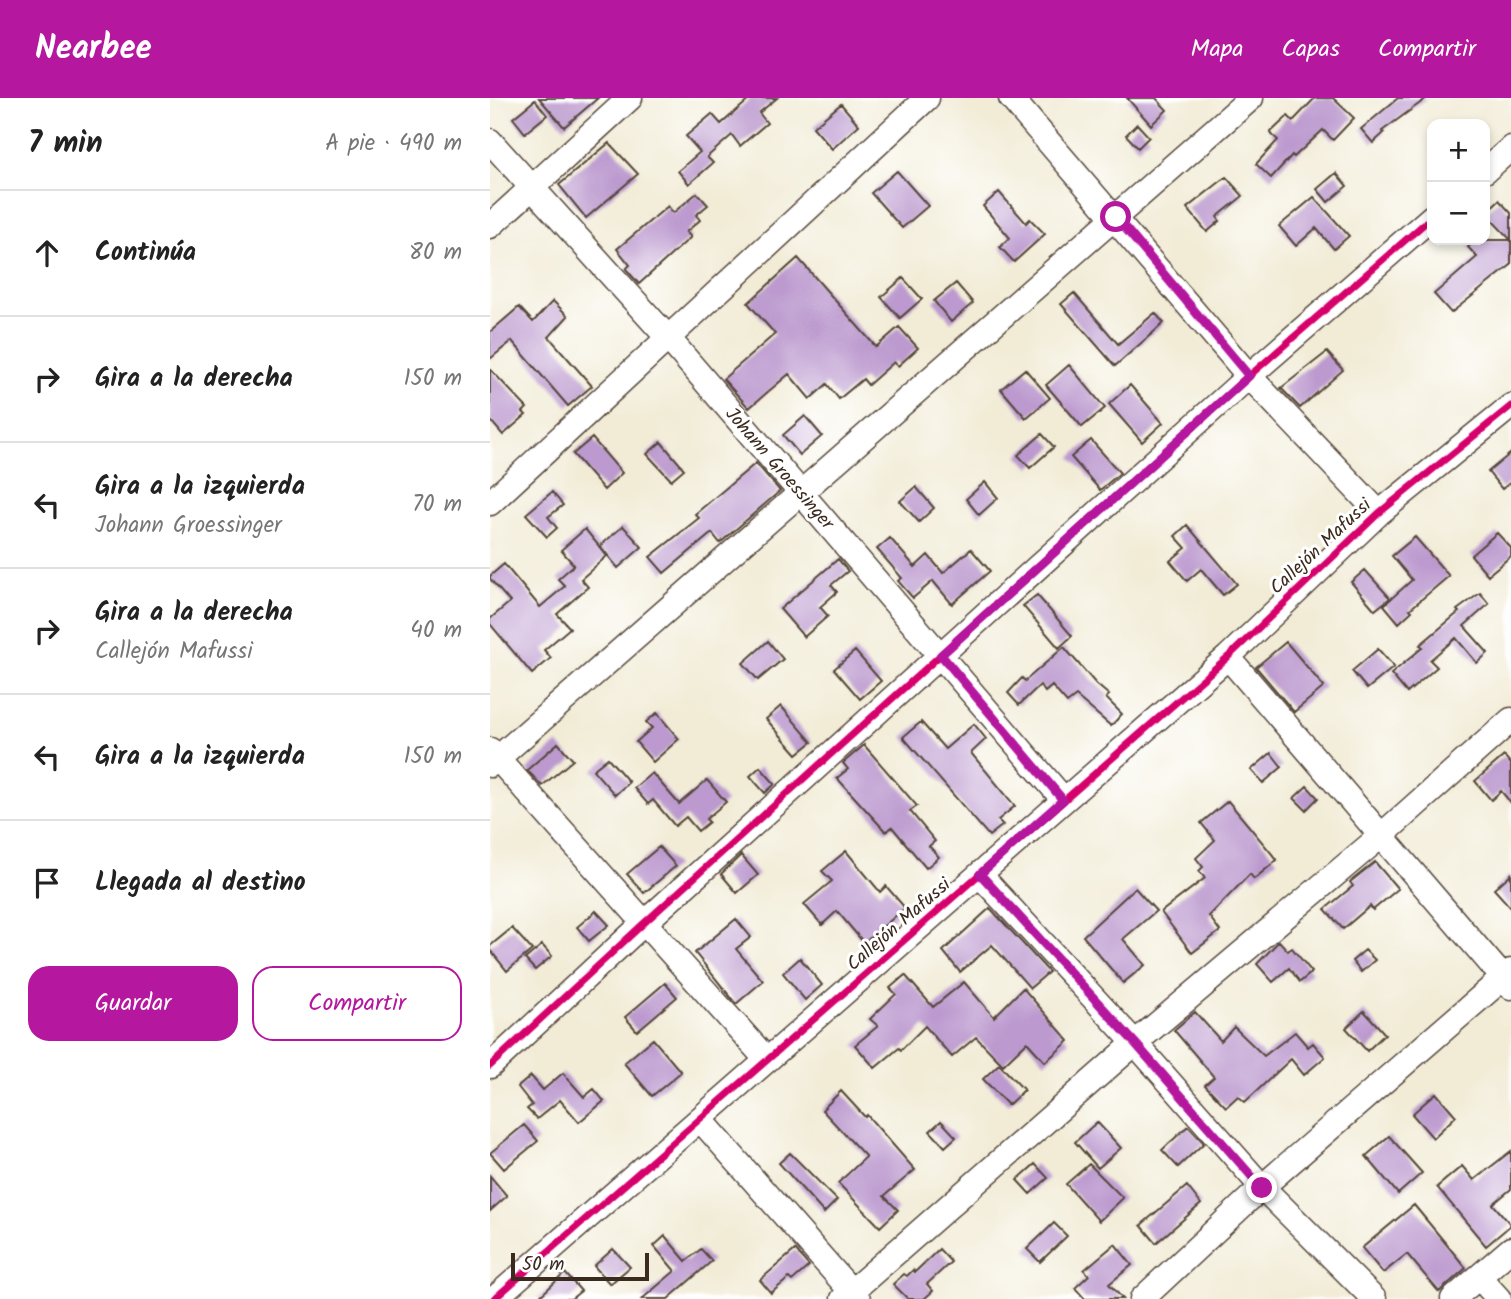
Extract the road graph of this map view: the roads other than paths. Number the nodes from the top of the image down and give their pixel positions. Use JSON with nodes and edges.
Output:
{"nodes":[{"id":1,"x":630,"y":98,"type":"edge"},
{"id":2,"x":927,"y":98,"type":"edge"},
{"id":3,"x":1011,"y":98,"type":"edge"},
{"id":4,"x":1251,"y":98,"type":"edge"},
{"id":5,"x":490,"y":141,"type":"edge"},
{"id":6,"x":1511,"y":148,"type":"edge"},
{"id":7,"x":1490,"y":167,"type":"edge"},
{"id":8,"x":532,"y":188,"type":"junction"},
{"id":9,"x":1116,"y":217,"type":"junction"},
{"id":10,"x":1427,"y":221,"type":"edge"},
{"id":11,"x":490,"y":226,"type":"edge"},
{"id":12,"x":669,"y":339,"type":"junction"},
{"id":13,"x":1249,"y":376,"type":"junction"},
{"id":14,"x":1509,"y":412,"type":"edge"},
{"id":15,"x":800,"y":494,"type":"junction"},
{"id":16,"x":490,"y":503,"type":"edge"},
{"id":17,"x":1379,"y":513,"type":"junction"},
{"id":18,"x":941,"y":655,"type":"junction"},
{"id":19,"x":1228,"y":657,"type":"junction"},
{"id":20,"x":1511,"y":720,"type":"edge"},
{"id":21,"x":492,"y":758,"type":"edge"},
{"id":22,"x":1063,"y":800,"type":"junction"},
{"id":23,"x":1382,"y":835,"type":"junction"},
{"id":24,"x":980,"y":874,"type":"junction"},
{"id":25,"x":643,"y":924,"type":"junction"},
{"id":26,"x":1508,"y":979,"type":"edge"},
{"id":27,"x":1135,"y":1043,"type":"junction"},
{"id":28,"x":767,"y":1060,"type":"junction"},
{"id":29,"x":490,"y":1066,"type":"edge"},
{"id":30,"x":700,"y":1119,"type":"junction"},
{"id":31,"x":1262,"y":1188,"type":"junction"},
{"id":32,"x":1511,"y":1249,"type":"edge"},
{"id":33,"x":1479,"y":1277,"type":"junction"},
{"id":34,"x":851,"y":1297,"type":"edge"},
{"id":35,"x":494,"y":1299,"type":"edge"},
{"id":36,"x":1142,"y":1299,"type":"edge"},
{"id":37,"x":1374,"y":1299,"type":"edge"},
{"id":38,"x":1453,"y":1299,"type":"edge"},
{"id":39,"x":1499,"y":1299,"type":"edge"}],
"edges":[{"from":1,"to":8,"type":"street"},
{"from":2,"to":12,"type":"street"},
{"from":3,"to":9,"type":"street"},
{"from":4,"to":9,"type":"street"},
{"from":5,"to":8,"type":"street","name":"Johann Groessinger"},
{"from":6,"to":7,"type":"street"},
{"from":8,"to":11,"type":"street"},
{"from":8,"to":12,"type":"street","name":"Johann Groessinger"},
{"from":9,"to":13,"type":"street"},
{"from":9,"to":15,"type":"street"},
{"from":10,"to":13,"type":"street"},
{"from":12,"to":15,"type":"street","name":"Johann Groessinger"},
{"from":12,"to":16,"type":"street"},
{"from":13,"to":17,"type":"street"},
{"from":13,"to":18,"type":"street"},
{"from":14,"to":17,"type":"street","name":"Callejón Mafussi"},
{"from":15,"to":18,"type":"street","name":"Johann Groessinger"},
{"from":15,"to":21,"type":"street"},
{"from":17,"to":19,"type":"street","name":"Callejón Mafussi"},
{"from":18,"to":22,"type":"street","name":"Johann Groessinger"},
{"from":18,"to":25,"type":"street"},
{"from":19,"to":22,"type":"street","name":"Callejón Mafussi"},
{"from":19,"to":23,"type":"street"},
{"from":20,"to":23,"type":"street"},
{"from":21,"to":25,"type":"street"},
{"from":22,"to":24,"type":"street","name":"Callejón Mafussi"},
{"from":23,"to":26,"type":"street"},
{"from":23,"to":27,"type":"street"},
{"from":24,"to":27,"type":"street"},
{"from":24,"to":28,"type":"street","name":"Callejón Mafussi"},
{"from":25,"to":28,"type":"street"},
{"from":25,"to":29,"type":"street"},
{"from":26,"to":31,"type":"street"},
{"from":27,"to":31,"type":"street"},
{"from":27,"to":34,"type":"street"},
{"from":28,"to":30,"type":"street","name":"Callejón Mafussi"},
{"from":30,"to":34,"type":"street"},
{"from":30,"to":35,"type":"street","name":"Callejón Mafussi"},
{"from":31,"to":36,"type":"street"},
{"from":31,"to":37,"type":"street"},
{"from":32,"to":33,"type":"street"},
{"from":33,"to":38,"type":"street"},
{"from":33,"to":39,"type":"street"}]}
